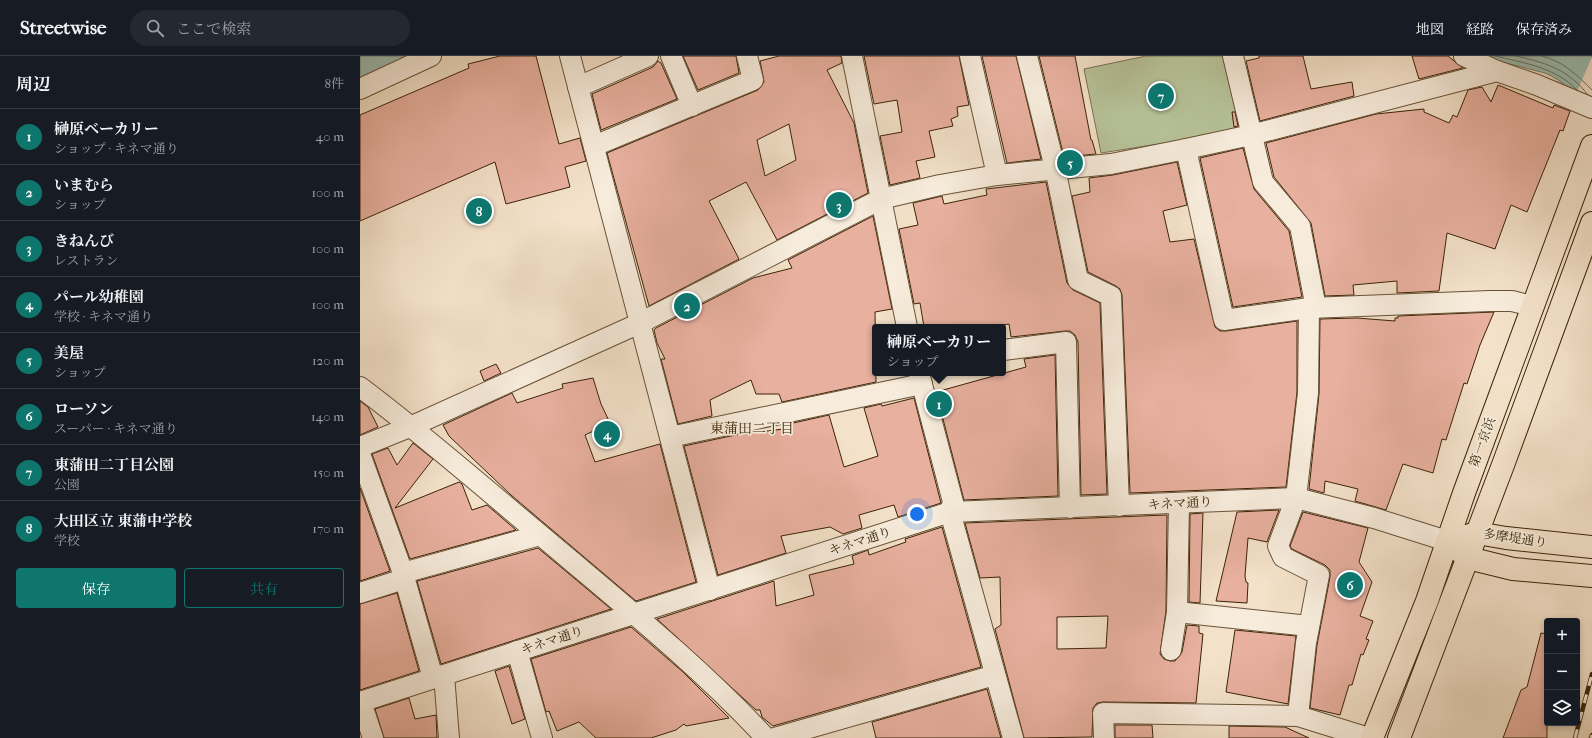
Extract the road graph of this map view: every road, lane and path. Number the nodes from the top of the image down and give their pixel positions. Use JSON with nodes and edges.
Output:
{"nodes":[{"id":1,"x":431,"y":56,"type":"edge"},
{"id":2,"x":570,"y":56,"type":"edge"},
{"id":3,"x":648,"y":56,"type":"edge"},
{"id":4,"x":671,"y":56,"type":"edge"},
{"id":5,"x":747,"y":56,"type":"edge"},
{"id":6,"x":852,"y":56,"type":"edge"},
{"id":7,"x":970,"y":56,"type":"edge"},
{"id":8,"x":1026,"y":56,"type":"edge"},
{"id":9,"x":1233,"y":56,"type":"edge"},
{"id":10,"x":1464,"y":56,"type":"edge"},
{"id":11,"x":1497,"y":71,"type":"junction"},
{"id":12,"x":578,"y":87,"type":"junction"},
{"id":13,"x":360,"y":89,"type":"edge"},
{"id":14,"x":692,"y":106,"type":"junction"},
{"id":15,"x":1588,"y":107,"type":"edge"},
{"id":16,"x":1251,"y":135,"type":"junction"},
{"id":17,"x":594,"y":146,"type":"junction"},
{"id":18,"x":1592,"y":146,"type":"edge"},
{"id":19,"x":1186,"y":149,"type":"junction"},
{"id":20,"x":1055,"y":168,"type":"junction"},
{"id":21,"x":997,"y":174,"type":"junction"},
{"id":22,"x":881,"y":199,"type":"junction"},
{"id":23,"x":1592,"y":223,"type":"edge"},
{"id":24,"x":1532,"y":306,"type":"junction"},
{"id":25,"x":1313,"y":308,"type":"junction"},
{"id":26,"x":640,"y":323,"type":"junction"},
{"id":27,"x":906,"y":324,"type":"edge"},
{"id":28,"x":1006,"y":350,"type":"edge"},
{"id":29,"x":920,"y":379,"type":"edge"},
{"id":30,"x":360,"y":387,"type":"edge"},
{"id":31,"x":412,"y":426,"type":"junction"},
{"id":32,"x":670,"y":437,"type":"junction"},
{"id":33,"x":360,"y":447,"type":"edge"},
{"id":34,"x":360,"y":454,"type":"edge"},
{"id":35,"x":1296,"y":498,"type":"junction"},
{"id":36,"x":1178,"y":503,"type":"junction"},
{"id":37,"x":1119,"y":506,"type":"junction"},
{"id":38,"x":1070,"y":508,"type":"junction"},
{"id":39,"x":950,"y":512,"type":"junction"},
{"id":40,"x":1477,"y":532,"type":"junction"},
{"id":41,"x":540,"y":535,"type":"junction"},
{"id":42,"x":1447,"y":541,"type":"junction"},
{"id":43,"x":1592,"y":547,"type":"edge"},
{"id":44,"x":1468,"y":558,"type":"junction"},
{"id":45,"x":404,"y":576,"type":"junction"},
{"id":46,"x":1592,"y":576,"type":"edge"},
{"id":47,"x":710,"y":590,"type":"junction"},
{"id":48,"x":360,"y":593,"type":"edge"},
{"id":49,"x":1177,"y":612,"type":"junction"},
{"id":50,"x":634,"y":614,"type":"junction"},
{"id":51,"x":1309,"y":626,"type":"junction"},
{"id":52,"x":1171,"y":650,"type":"dead end"},
{"id":53,"x":517,"y":651,"type":"junction"},
{"id":54,"x":995,"y":675,"type":"junction"},
{"id":55,"x":439,"y":676,"type":"junction"},
{"id":56,"x":361,"y":702,"type":"edge"},
{"id":57,"x":1298,"y":716,"type":"junction"},
{"id":58,"x":373,"y":738,"type":"edge"},
{"id":59,"x":449,"y":738,"type":"edge"},
{"id":60,"x":542,"y":738,"type":"edge"},
{"id":61,"x":766,"y":738,"type":"edge"},
{"id":62,"x":774,"y":738,"type":"edge"},
{"id":63,"x":1013,"y":738,"type":"edge"},
{"id":64,"x":1104,"y":738,"type":"edge"},
{"id":65,"x":1369,"y":738,"type":"edge"},
{"id":66,"x":1372,"y":738,"type":"edge"},
{"id":67,"x":1399,"y":738,"type":"edge"}],
"edges":[{"from":1,"to":13,"type":"street"},
{"from":2,"to":12,"type":"street"},
{"from":3,"to":12,"type":"street"},
{"from":4,"to":14,"type":"street"},
{"from":5,"to":14,"type":"street"},
{"from":6,"to":22,"type":"street"},
{"from":7,"to":21,"type":"street"},
{"from":8,"to":20,"type":"street"},
{"from":9,"to":16,"type":"street"},
{"from":10,"to":11,"type":"street"},
{"from":11,"to":15,"type":"street"},
{"from":11,"to":16,"type":"street"},
{"from":12,"to":17,"type":"street"},
{"from":14,"to":17,"type":"street"},
{"from":16,"to":19,"type":"street"},
{"from":16,"to":25,"type":"street"},
{"from":17,"to":26,"type":"street"},
{"from":18,"to":24,"type":"main road","name":"第一京浜"},
{"from":19,"to":20,"type":"street"},
{"from":19,"to":25,"type":"street"},
{"from":20,"to":21,"type":"street"},
{"from":20,"to":37,"type":"street"},
{"from":21,"to":22,"type":"street"},
{"from":22,"to":26,"type":"street"},
{"from":22,"to":27,"type":"street"},
{"from":23,"to":40,"type":"main road"},
{"from":24,"to":25,"type":"street"},
{"from":24,"to":42,"type":"main road","name":"第一京浜"},
{"from":25,"to":35,"type":"street"},
{"from":26,"to":31,"type":"street"},
{"from":26,"to":32,"type":"street"},
{"from":28,"to":38,"type":"street"},
{"from":29,"to":32,"type":"street"},
{"from":29,"to":39,"type":"street"},
{"from":30,"to":31,"type":"street"},
{"from":31,"to":33,"type":"street"},
{"from":31,"to":41,"type":"street"},
{"from":32,"to":47,"type":"street"},
{"from":34,"to":45,"type":"street"},
{"from":35,"to":36,"type":"street","name":"キネマ通り"},
{"from":35,"to":42,"type":"street","name":"キネマ通り"},
{"from":35,"to":51,"type":"street"},
{"from":36,"to":37,"type":"street","name":"キネマ通り"},
{"from":36,"to":49,"type":"street"},
{"from":37,"to":38,"type":"street","name":"キネマ通り"},
{"from":38,"to":39,"type":"street","name":"キネマ通り"},
{"from":39,"to":47,"type":"street","name":"キネマ通り"},
{"from":39,"to":54,"type":"street"},
{"from":40,"to":42,"type":"main road","name":"多摩堤通り"},
{"from":40,"to":43,"type":"main road","name":"多摩堤通り"},
{"from":40,"to":44,"type":"main road"},
{"from":41,"to":45,"type":"street"},
{"from":41,"to":50,"type":"street"},
{"from":42,"to":44,"type":"main road"},
{"from":42,"to":66,"type":"main road","name":"第一京浜"},
{"from":44,"to":46,"type":"main road"},
{"from":44,"to":67,"type":"main road"},
{"from":45,"to":48,"type":"street"},
{"from":45,"to":55,"type":"street"},
{"from":47,"to":50,"type":"street","name":"キネマ通り"},
{"from":49,"to":51,"type":"street"},
{"from":49,"to":52,"type":"street"},
{"from":50,"to":53,"type":"street","name":"キネマ通り"},
{"from":50,"to":61,"type":"street"},
{"from":51,"to":57,"type":"street"},
{"from":53,"to":55,"type":"street","name":"キネマ通り"},
{"from":53,"to":60,"type":"street"},
{"from":54,"to":62,"type":"street"},
{"from":54,"to":63,"type":"street"},
{"from":55,"to":56,"type":"street","name":"キネマ通り"},
{"from":55,"to":59,"type":"street"},
{"from":56,"to":58,"type":"street"},
{"from":57,"to":64,"type":"street"},
{"from":57,"to":65,"type":"street"}]}
